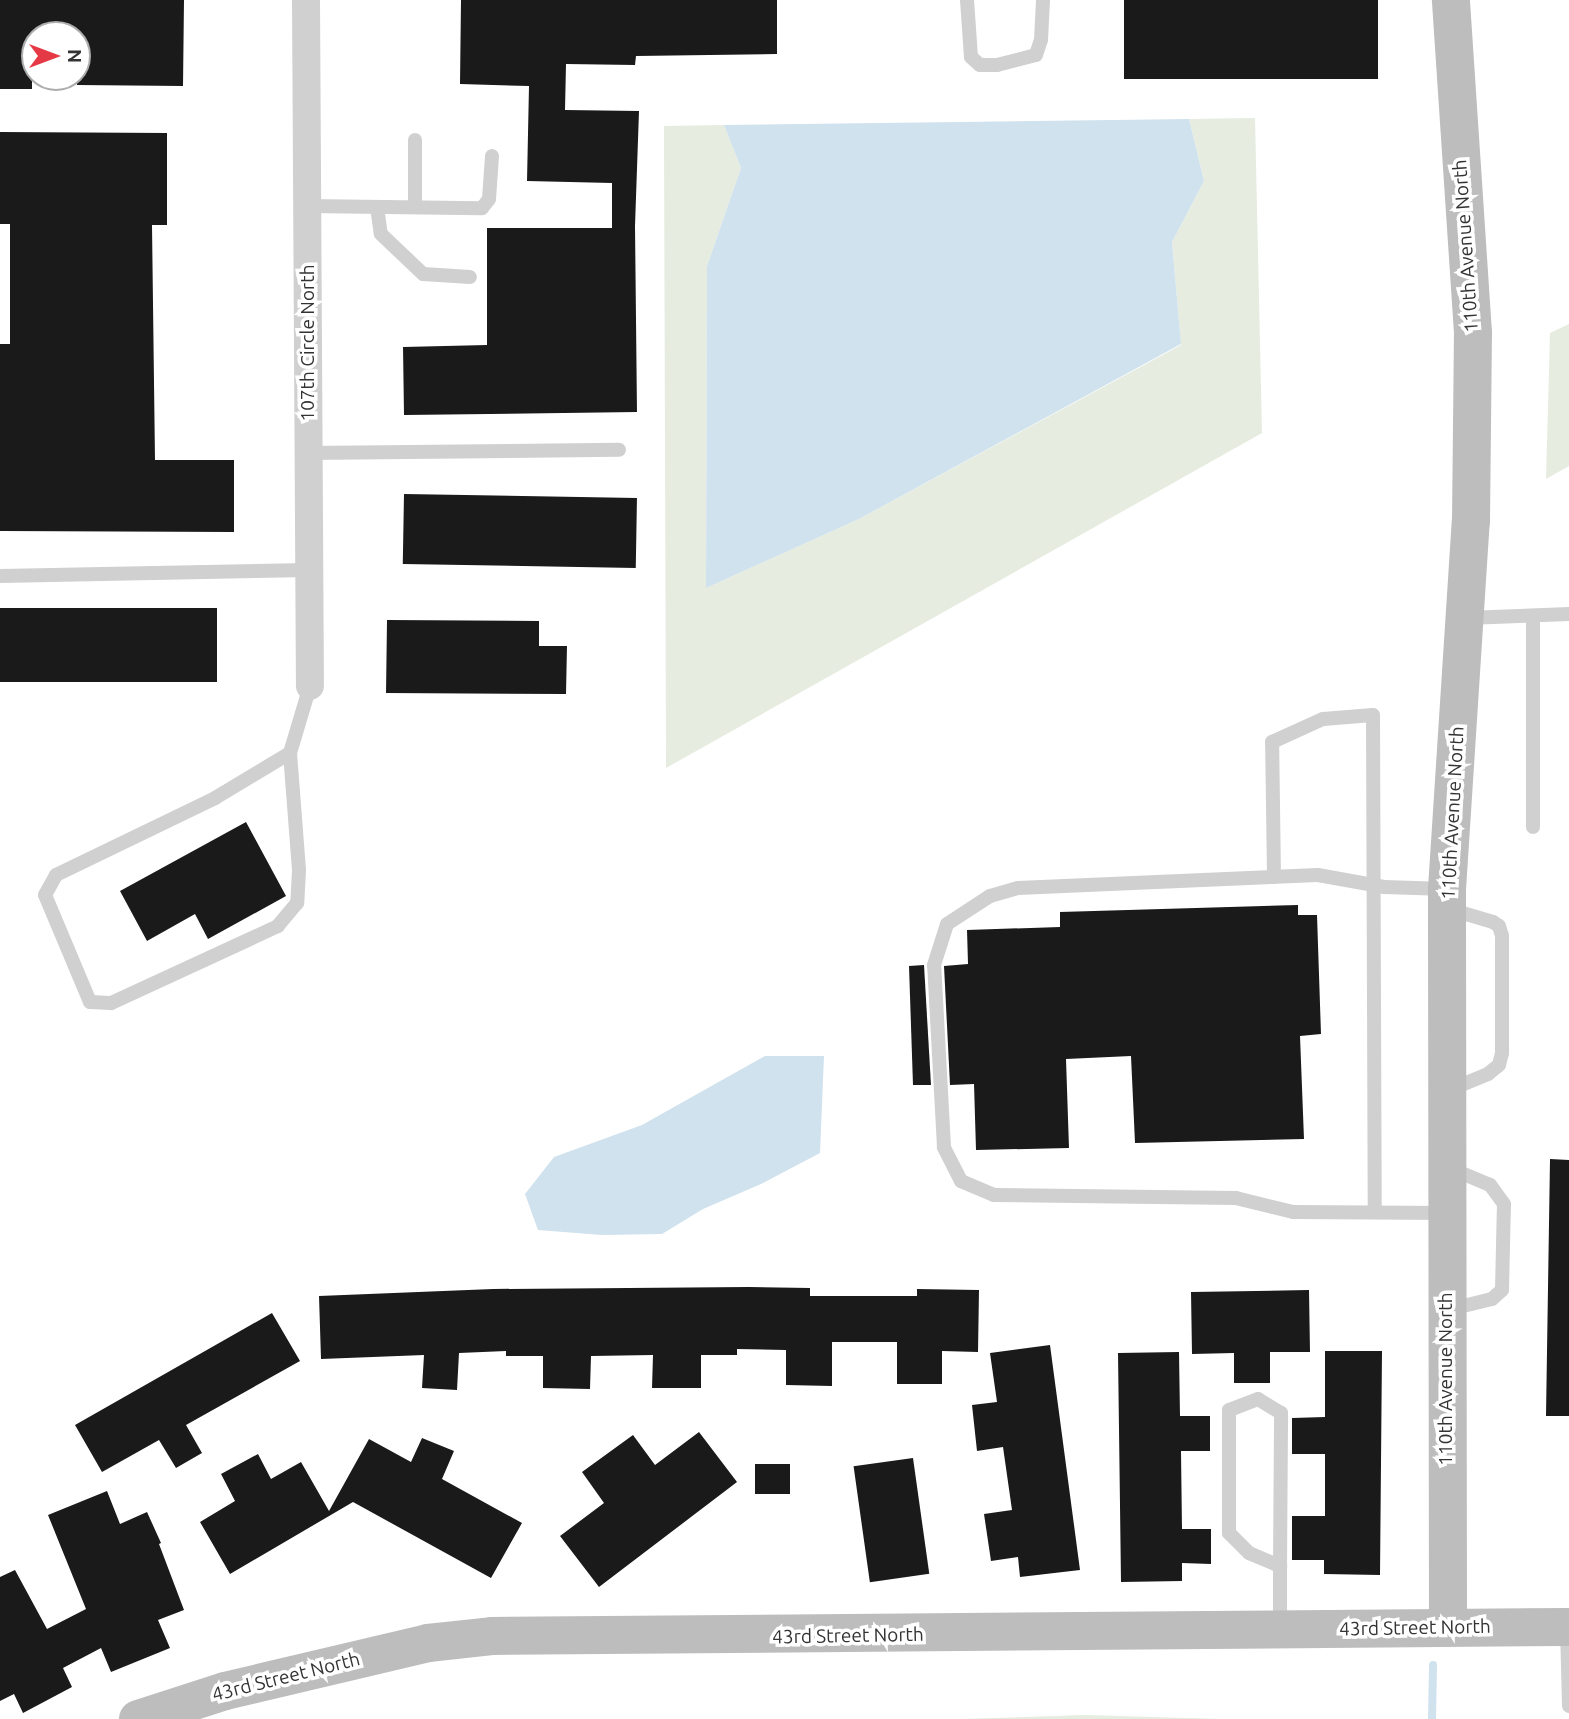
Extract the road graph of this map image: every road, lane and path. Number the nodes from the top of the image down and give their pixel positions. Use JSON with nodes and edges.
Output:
{"nodes":[{"id":1,"x":306,"y":0,"type":"edge"},
{"id":2,"x":967,"y":0,"type":"edge"},
{"id":3,"x":1043,"y":0,"type":"edge"},
{"id":4,"x":1451,"y":0,"type":"edge"},
{"id":5,"x":415,"y":141,"type":"dead end"},
{"id":6,"x":492,"y":156,"type":"dead end"},
{"id":7,"x":307,"y":206,"type":"junction"},
{"id":8,"x":377,"y":207,"type":"junction"},
{"id":9,"x":415,"y":207,"type":"junction"},
{"id":10,"x":470,"y":277,"type":"dead end"},
{"id":11,"x":620,"y":450,"type":"dead end"},
{"id":12,"x":308,"y":453,"type":"junction"},
{"id":13,"x":309,"y":570,"type":"junction"},
{"id":14,"x":0,"y":576,"type":"edge"},
{"id":15,"x":1569,"y":614,"type":"edge"},
{"id":16,"x":1533,"y":616,"type":"junction"},
{"id":17,"x":1465,"y":618,"type":"junction"},
{"id":18,"x":310,"y":686,"type":"joint"},
{"id":19,"x":290,"y":753,"type":"junction"},
{"id":20,"x":1533,"y":827,"type":"dead end"},
{"id":21,"x":1274,"y":877,"type":"junction"},
{"id":22,"x":1374,"y":885,"type":"junction"},
{"id":23,"x":1447,"y":899,"type":"junction"},
{"id":24,"x":1447,"y":1091,"type":"junction"},
{"id":25,"x":1446,"y":1167,"type":"junction"},
{"id":26,"x":1375,"y":1212,"type":"junction"},
{"id":27,"x":1446,"y":1213,"type":"junction"},
{"id":28,"x":1446,"y":1310,"type":"junction"},
{"id":29,"x":1280,"y":1566,"type":"junction"},
{"id":30,"x":1448,"y":1626,"type":"junction"},
{"id":31,"x":1568,"y":1627,"type":"edge"},
{"id":32,"x":1280,"y":1629,"type":"junction"},
{"id":33,"x":1569,"y":1706,"type":"edge"},
{"id":34,"x":138,"y":1719,"type":"edge"}],
"edges":[{"from":1,"to":7,"type":"street","name":"107th Circle North"},
{"from":2,"to":3,"type":"lane"},
{"from":4,"to":17,"type":"street","name":"110th Avenue North"},
{"from":5,"to":9,"type":"lane"},
{"from":6,"to":9,"type":"lane"},
{"from":7,"to":8,"type":"lane"},
{"from":7,"to":12,"type":"street","name":"107th Circle North"},
{"from":8,"to":9,"type":"lane"},
{"from":8,"to":10,"type":"lane"},
{"from":11,"to":12,"type":"lane"},
{"from":12,"to":13,"type":"street","name":"107th Circle North"},
{"from":13,"to":14,"type":"lane"},
{"from":13,"to":18,"type":"street","name":"107th Circle North"},
{"from":15,"to":16,"type":"lane"},
{"from":16,"to":17,"type":"lane"},
{"from":16,"to":20,"type":"lane"},
{"from":17,"to":23,"type":"street","name":"110th Avenue North"},
{"from":18,"to":19,"type":"lane"},
{"from":19,"to":19,"type":"lane"},
{"from":21,"to":22,"type":"lane"},
{"from":21,"to":22,"type":"lane"},
{"from":21,"to":26,"type":"lane"},
{"from":22,"to":23,"type":"lane"},
{"from":22,"to":26,"type":"lane"},
{"from":23,"to":24,"type":"street","name":"110th Avenue North"},
{"from":23,"to":24,"type":"lane"},
{"from":24,"to":25,"type":"street","name":"110th Avenue North"},
{"from":25,"to":27,"type":"street","name":"110th Avenue North"},
{"from":25,"to":28,"type":"lane"},
{"from":26,"to":27,"type":"lane"},
{"from":27,"to":28,"type":"street","name":"110th Avenue North"},
{"from":28,"to":30,"type":"street","name":"110th Avenue North"},
{"from":29,"to":29,"type":"lane"},
{"from":29,"to":32,"type":"lane"},
{"from":30,"to":31,"type":"street","name":"43rd Street North"},
{"from":30,"to":32,"type":"street","name":"43rd Street North"},
{"from":31,"to":33,"type":"lane"},
{"from":32,"to":34,"type":"street","name":"43rd Street North"}]}
